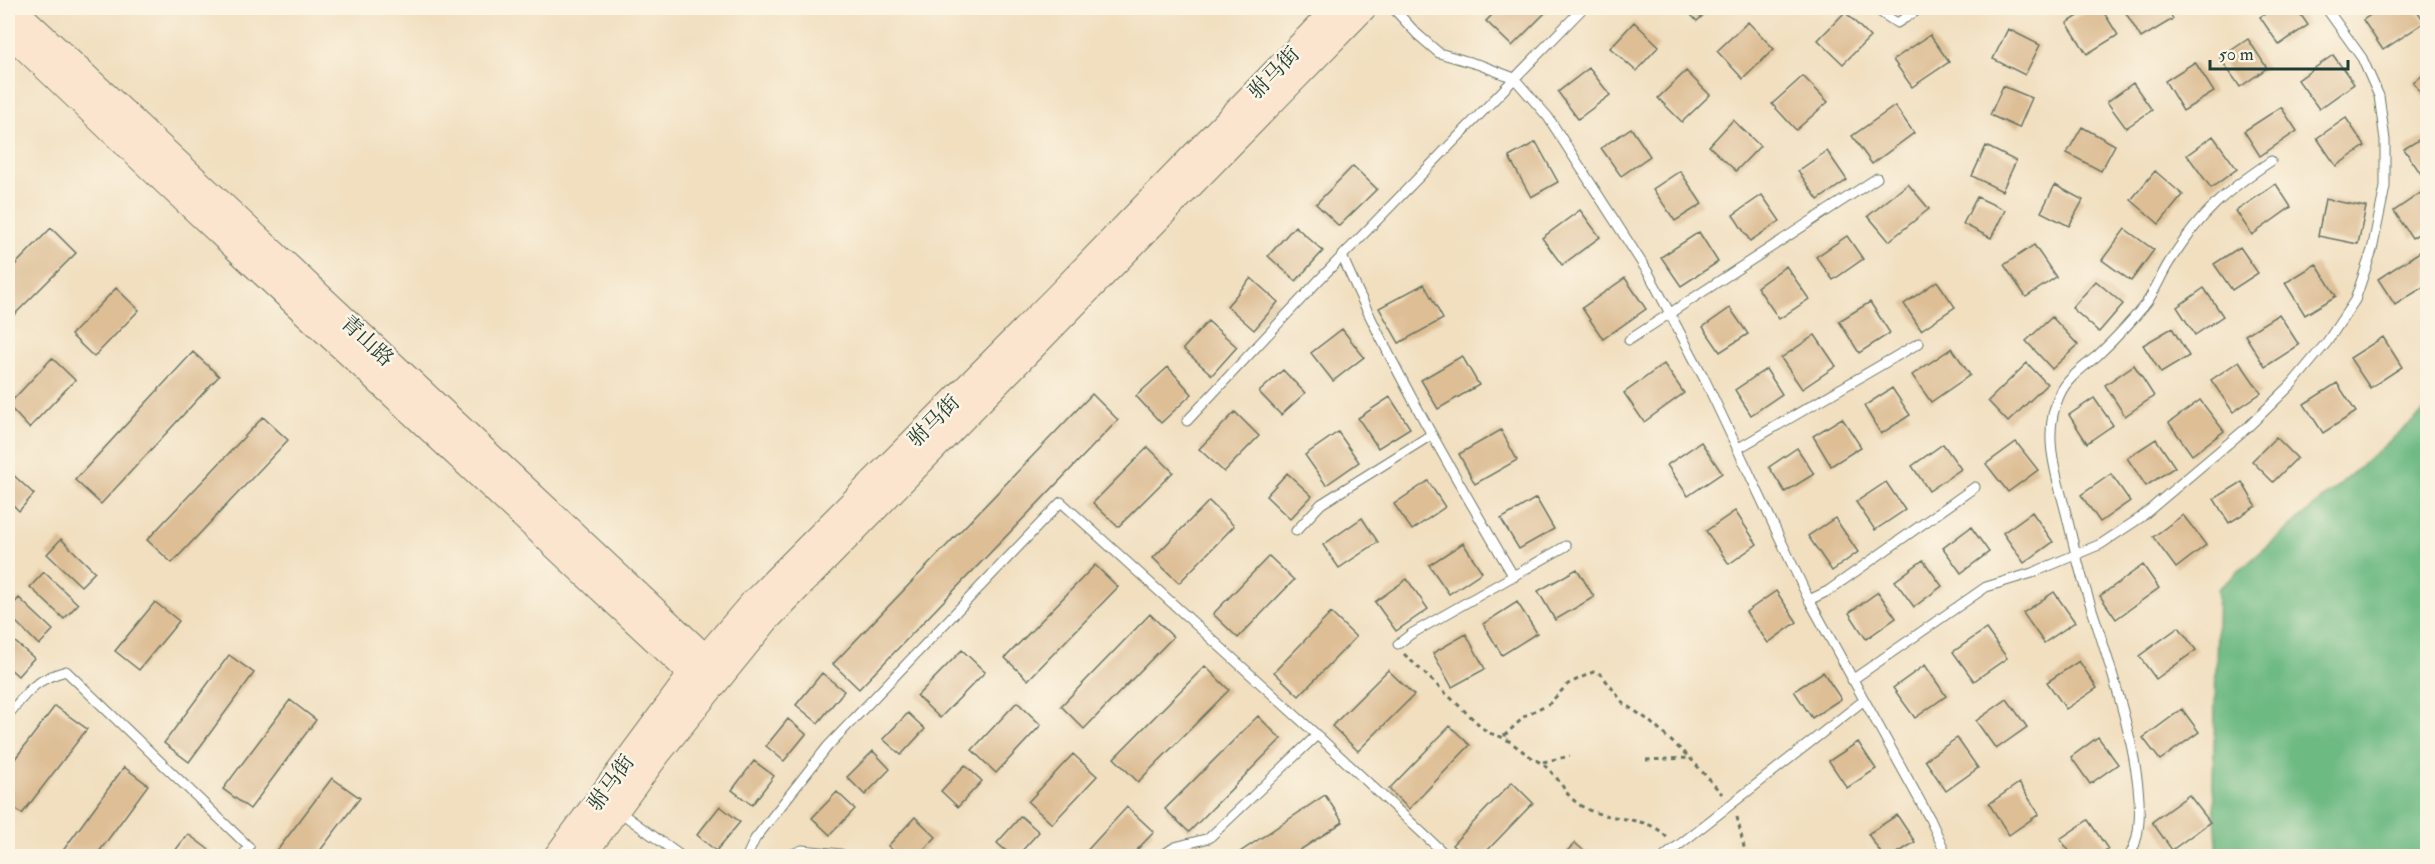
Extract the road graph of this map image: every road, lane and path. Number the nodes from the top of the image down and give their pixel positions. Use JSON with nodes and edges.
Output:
{"nodes":[{"id":1,"x":12,"y":8,"type":"edge"},
{"id":2,"x":1337,"y":8,"type":"edge"},
{"id":3,"x":1363,"y":8,"type":"edge"},
{"id":4,"x":1394,"y":8,"type":"edge"},
{"id":5,"x":1583,"y":8,"type":"edge"},
{"id":6,"x":1874,"y":8,"type":"edge"},
{"id":7,"x":1921,"y":8,"type":"edge"},
{"id":8,"x":2329,"y":8,"type":"edge"},
{"id":9,"x":8,"y":31,"type":"edge"},
{"id":10,"x":1514,"y":78,"type":"junction"},
{"id":11,"x":2271,"y":161,"type":"dead end"},
{"id":12,"x":1877,"y":178,"type":"dead end"},
{"id":13,"x":1342,"y":256,"type":"junction"},
{"id":14,"x":1670,"y":313,"type":"junction"},
{"id":15,"x":1629,"y":340,"type":"dead end"},
{"id":16,"x":1919,"y":343,"type":"dead end"},
{"id":17,"x":1187,"y":421,"type":"dead end"},
{"id":18,"x":1431,"y":435,"type":"junction"},
{"id":19,"x":1737,"y":449,"type":"junction"},
{"id":20,"x":1975,"y":487,"type":"dead end"},
{"id":21,"x":1296,"y":531,"type":"dead end"},
{"id":22,"x":1566,"y":546,"type":"dead end"},
{"id":23,"x":2076,"y":554,"type":"junction"},
{"id":24,"x":1514,"y":577,"type":"junction"},
{"id":25,"x":1809,"y":600,"type":"junction"},
{"id":26,"x":1398,"y":645,"type":"joint"},
{"id":27,"x":707,"y":674,"type":"junction"},
{"id":28,"x":1852,"y":680,"type":"junction"},
{"id":29,"x":1863,"y":701,"type":"junction"},
{"id":30,"x":8,"y":715,"type":"edge"},
{"id":31,"x":1317,"y":735,"type":"junction"},
{"id":32,"x":1504,"y":736,"type":"junction"},
{"id":33,"x":1570,"y":756,"type":"dead end"},
{"id":34,"x":1690,"y":758,"type":"junction"},
{"id":35,"x":1646,"y":760,"type":"dead end"},
{"id":36,"x":1542,"y":762,"type":"junction"},
{"id":37,"x":608,"y":803,"type":"junction"},
{"id":38,"x":1731,"y":804,"type":"junction"},
{"id":39,"x":1675,"y":849,"type":"junction"},
{"id":40,"x":242,"y":856,"type":"edge"},
{"id":41,"x":557,"y":856,"type":"edge"},
{"id":42,"x":582,"y":856,"type":"edge"},
{"id":43,"x":681,"y":856,"type":"edge"},
{"id":44,"x":747,"y":856,"type":"edge"},
{"id":45,"x":787,"y":856,"type":"edge"},
{"id":46,"x":846,"y":856,"type":"edge"},
{"id":47,"x":1161,"y":856,"type":"edge"},
{"id":48,"x":1447,"y":856,"type":"edge"},
{"id":49,"x":1665,"y":856,"type":"edge"},
{"id":50,"x":1746,"y":856,"type":"edge"},
{"id":51,"x":1947,"y":856,"type":"edge"},
{"id":52,"x":2129,"y":856,"type":"edge"}],
"edges":[{"from":1,"to":27,"type":"main road","name":"青山路"},
{"from":2,"to":27,"type":"main road","name":"驸马街"},
{"from":3,"to":27,"type":"main road","name":"驸马街"},
{"from":4,"to":10,"type":"lane"},
{"from":5,"to":10,"type":"lane"},
{"from":6,"to":7,"type":"lane"},
{"from":8,"to":23,"type":"lane"},
{"from":9,"to":27,"type":"main road","name":"青山路"},
{"from":10,"to":13,"type":"lane"},
{"from":10,"to":14,"type":"lane"},
{"from":11,"to":23,"type":"lane"},
{"from":12,"to":14,"type":"lane"},
{"from":13,"to":17,"type":"lane"},
{"from":13,"to":18,"type":"lane"},
{"from":14,"to":15,"type":"lane"},
{"from":14,"to":19,"type":"lane"},
{"from":16,"to":19,"type":"lane"},
{"from":18,"to":21,"type":"lane"},
{"from":18,"to":24,"type":"lane"},
{"from":19,"to":25,"type":"lane"},
{"from":20,"to":25,"type":"lane"},
{"from":22,"to":24,"type":"lane"},
{"from":23,"to":28,"type":"lane"},
{"from":23,"to":52,"type":"lane"},
{"from":24,"to":26,"type":"lane"},
{"from":25,"to":28,"type":"lane"},
{"from":26,"to":32,"type":"path"},
{"from":27,"to":37,"type":"main road","name":"驸马街"},
{"from":28,"to":29,"type":"lane"},
{"from":29,"to":38,"type":"lane"},
{"from":29,"to":51,"type":"lane"},
{"from":30,"to":40,"type":"lane"},
{"from":31,"to":44,"type":"lane"},
{"from":31,"to":47,"type":"lane"},
{"from":31,"to":48,"type":"lane"},
{"from":32,"to":34,"type":"path"},
{"from":32,"to":36,"type":"path"},
{"from":33,"to":36,"type":"path"},
{"from":34,"to":35,"type":"path"},
{"from":34,"to":38,"type":"path"},
{"from":36,"to":39,"type":"path"},
{"from":37,"to":41,"type":"main road","name":"驸马街"},
{"from":37,"to":42,"type":"main road","name":"驸马街"},
{"from":37,"to":43,"type":"lane"},
{"from":38,"to":39,"type":"lane"},
{"from":38,"to":50,"type":"path"},
{"from":39,"to":49,"type":"lane"},
{"from":45,"to":46,"type":"lane"}]}
